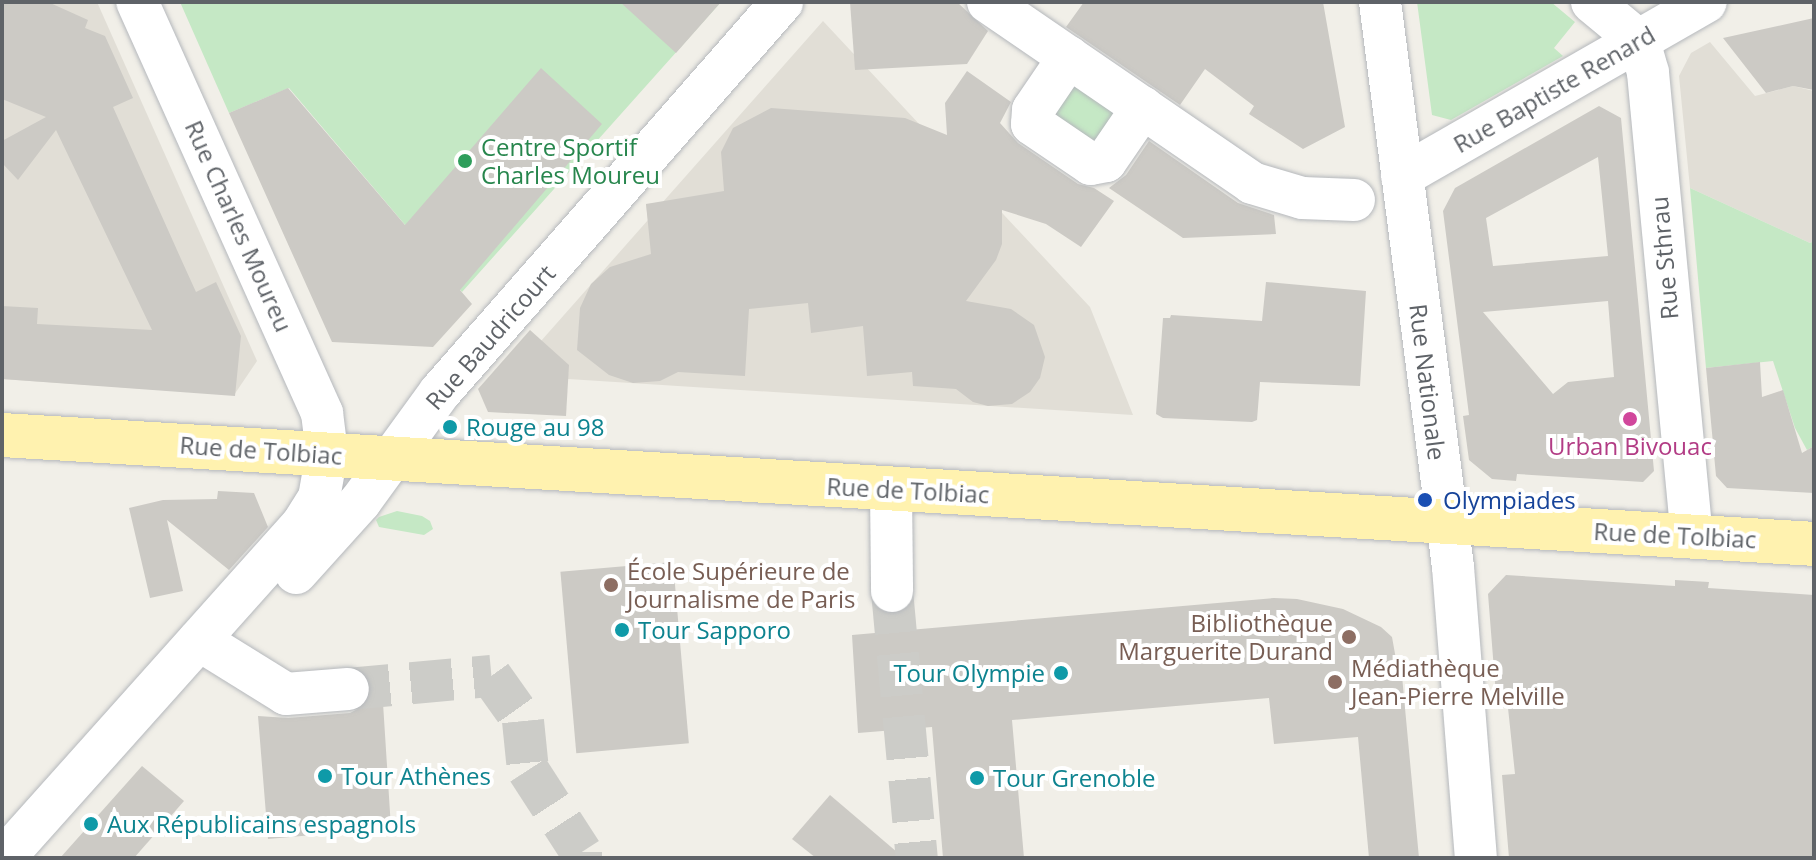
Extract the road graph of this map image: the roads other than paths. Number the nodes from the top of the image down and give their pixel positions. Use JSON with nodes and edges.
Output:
{"nodes":[{"id":1,"x":137,"y":2,"type":"edge"},
{"id":2,"x":782,"y":2,"type":"edge"},
{"id":3,"x":988,"y":2,"type":"edge"},
{"id":4,"x":1380,"y":2,"type":"edge"},
{"id":5,"x":1592,"y":2,"type":"edge"},
{"id":6,"x":1706,"y":2,"type":"edge"},
{"id":7,"x":1639,"y":41,"type":"junction"},
{"id":8,"x":1069,"y":57,"type":"junction"},
{"id":9,"x":1143,"y":107,"type":"junction"},
{"id":10,"x":1402,"y":176,"type":"junction"},
{"id":11,"x":1354,"y":200,"type":"dead end"},
{"id":12,"x":2,"y":435,"type":"edge"},
{"id":13,"x":327,"y":453,"type":"junction"},
{"id":14,"x":389,"y":458,"type":"junction"},
{"id":15,"x":891,"y":489,"type":"junction"},
{"id":16,"x":1445,"y":522,"type":"junction"},
{"id":17,"x":1692,"y":537,"type":"junction"},
{"id":18,"x":1814,"y":544,"type":"edge"},
{"id":19,"x":892,"y":591,"type":"tunnel mouth"},
{"id":20,"x":211,"y":648,"type":"junction"},
{"id":21,"x":348,"y":689,"type":"tunnel mouth"},
{"id":22,"x":4,"y":858,"type":"edge"},
{"id":23,"x":1476,"y":858,"type":"edge"}],
"edges":[{"from":1,"to":13,"type":"street","name":"Rue Charles Moureu"},
{"from":2,"to":14,"type":"street","name":"Rue Baudricourt"},
{"from":3,"to":8,"type":"street"},
{"from":4,"to":10,"type":"street","name":"Rue Nationale"},
{"from":5,"to":7,"type":"street"},
{"from":6,"to":7,"type":"street","name":"Rue Baptiste Renard"},
{"from":7,"to":10,"type":"street","name":"Rue Baptiste Renard"},
{"from":7,"to":17,"type":"street","name":"Rue Sthrau"},
{"from":8,"to":9,"type":"street"},
{"from":8,"to":9,"type":"street"},
{"from":9,"to":11,"type":"street"},
{"from":10,"to":16,"type":"street","name":"Rue Nationale"},
{"from":12,"to":13,"type":"main road","name":"Rue de Tolbiac"},
{"from":13,"to":14,"type":"main road","name":"Rue de Tolbiac"},
{"from":13,"to":20,"type":"street","name":"Rue Baudricourt"},
{"from":14,"to":15,"type":"main road","name":"Rue de Tolbiac"},
{"from":14,"to":20,"type":"street","name":"Rue Baudricourt"},
{"from":15,"to":16,"type":"main road","name":"Rue de Tolbiac"},
{"from":15,"to":19,"type":"street"},
{"from":16,"to":17,"type":"main road","name":"Rue de Tolbiac"},
{"from":16,"to":23,"type":"street","name":"Rue Nationale"},
{"from":17,"to":18,"type":"main road","name":"Rue de Tolbiac"},
{"from":20,"to":21,"type":"street"},
{"from":20,"to":22,"type":"street","name":"Rue Baudricourt"}]}
